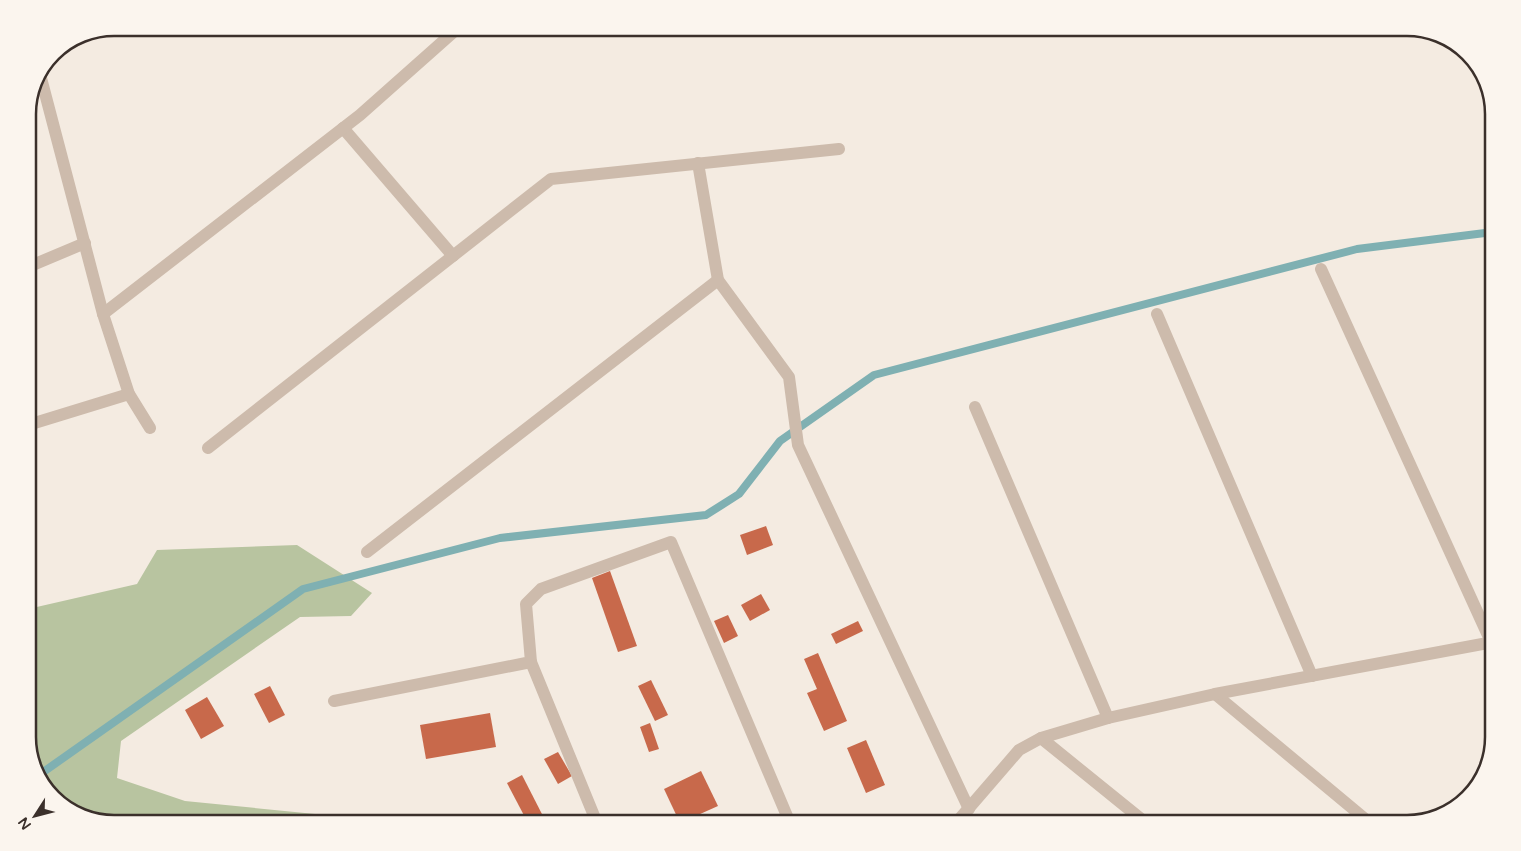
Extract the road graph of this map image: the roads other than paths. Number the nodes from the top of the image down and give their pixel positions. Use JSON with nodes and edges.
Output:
{"nodes":[{"id":1,"x":449,"y":36,"type":"edge"},
{"id":2,"x":43,"y":84,"type":"edge"},
{"id":3,"x":343,"y":128,"type":"junction"},
{"id":4,"x":839,"y":149,"type":"dead end"},
{"id":5,"x":698,"y":164,"type":"junction"},
{"id":6,"x":85,"y":243,"type":"junction"},
{"id":7,"x":453,"y":256,"type":"junction"},
{"id":8,"x":36,"y":264,"type":"edge"},
{"id":9,"x":1321,"y":269,"type":"dead end"},
{"id":10,"x":718,"y":280,"type":"junction"},
{"id":11,"x":103,"y":314,"type":"junction"},
{"id":12,"x":1157,"y":314,"type":"dead end"},
{"id":13,"x":129,"y":394,"type":"junction"},
{"id":14,"x":975,"y":407,"type":"dead end"},
{"id":15,"x":36,"y":423,"type":"edge"},
{"id":16,"x":150,"y":428,"type":"dead end"},
{"id":17,"x":208,"y":448,"type":"dead end"},
{"id":18,"x":367,"y":552,"type":"dead end"},
{"id":19,"x":1485,"y":627,"type":"edge"},
{"id":20,"x":1485,"y":643,"type":"edge"},
{"id":21,"x":531,"y":662,"type":"junction"},
{"id":22,"x":1312,"y":676,"type":"junction"},
{"id":23,"x":1215,"y":694,"type":"junction"},
{"id":24,"x":334,"y":701,"type":"dead end"},
{"id":25,"x":1108,"y":718,"type":"junction"},
{"id":26,"x":1041,"y":738,"type":"junction"},
{"id":27,"x":968,"y":809,"type":"junction"},
{"id":28,"x":593,"y":815,"type":"edge"},
{"id":29,"x":786,"y":815,"type":"edge"},
{"id":30,"x":963,"y":815,"type":"edge"},
{"id":31,"x":1135,"y":815,"type":"edge"},
{"id":32,"x":1359,"y":815,"type":"edge"}],
"edges":[{"from":1,"to":3,"type":"street"},
{"from":2,"to":6,"type":"street"},
{"from":3,"to":7,"type":"street"},
{"from":3,"to":11,"type":"street"},
{"from":4,"to":5,"type":"street"},
{"from":5,"to":7,"type":"street"},
{"from":5,"to":10,"type":"street"},
{"from":6,"to":8,"type":"street"},
{"from":6,"to":11,"type":"street"},
{"from":7,"to":17,"type":"street"},
{"from":9,"to":19,"type":"street"},
{"from":10,"to":18,"type":"street"},
{"from":10,"to":27,"type":"street"},
{"from":11,"to":13,"type":"street"},
{"from":12,"to":22,"type":"street"},
{"from":13,"to":15,"type":"street"},
{"from":13,"to":16,"type":"street"},
{"from":14,"to":25,"type":"street"},
{"from":20,"to":22,"type":"street"},
{"from":21,"to":24,"type":"street"},
{"from":21,"to":28,"type":"street"},
{"from":21,"to":29,"type":"street"},
{"from":22,"to":23,"type":"street"},
{"from":23,"to":25,"type":"street"},
{"from":23,"to":32,"type":"street"},
{"from":25,"to":26,"type":"street"},
{"from":26,"to":27,"type":"street"},
{"from":26,"to":31,"type":"street"},
{"from":27,"to":30,"type":"street"}]}
